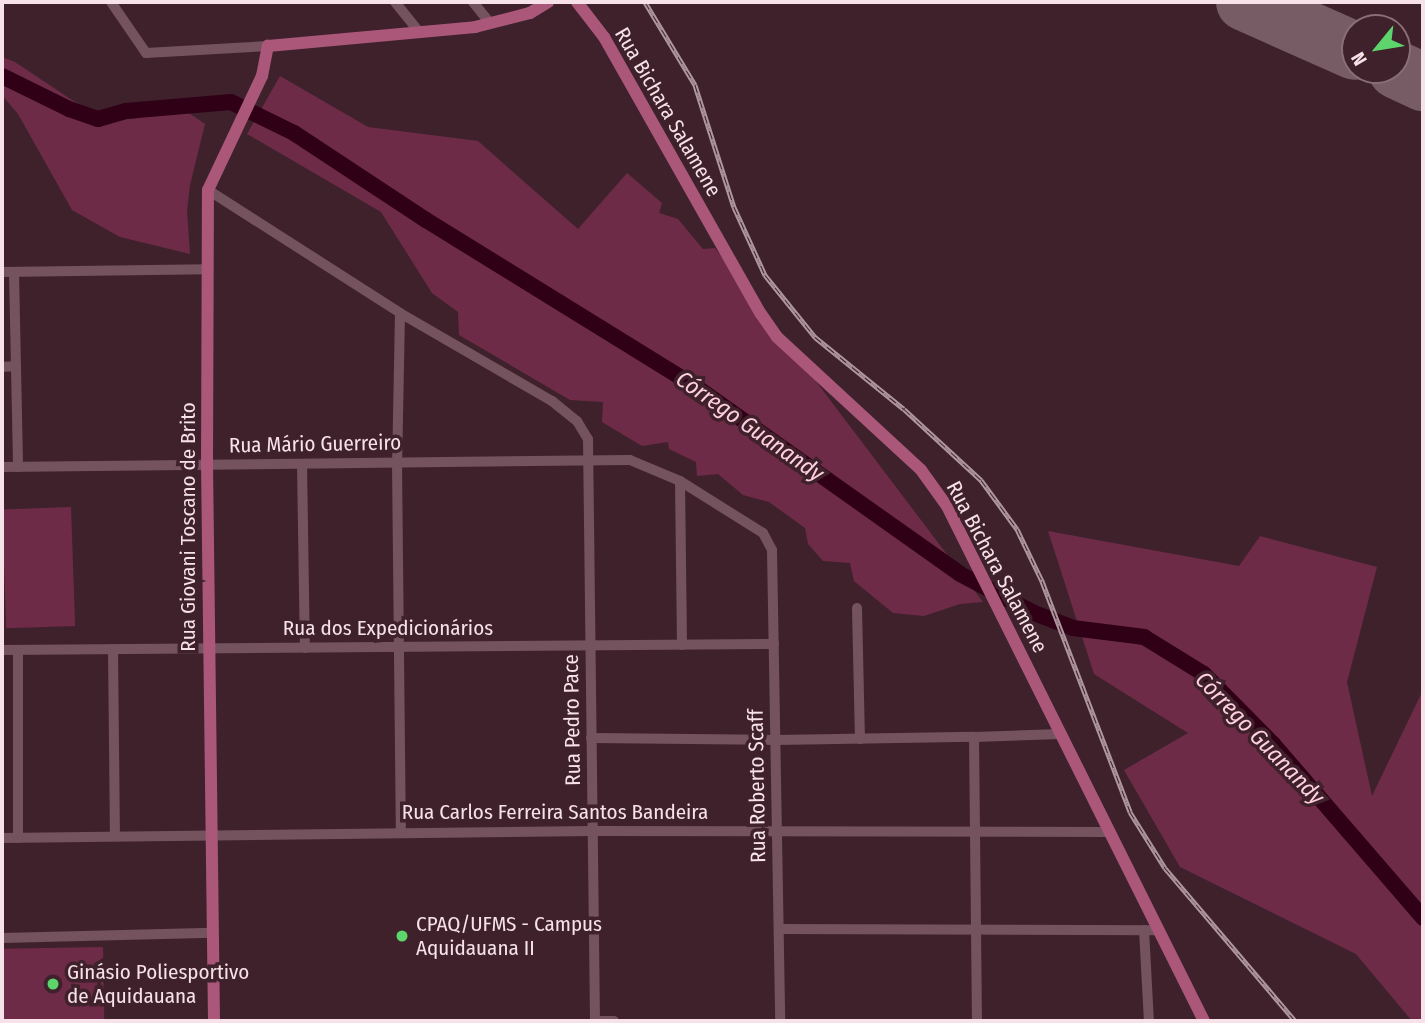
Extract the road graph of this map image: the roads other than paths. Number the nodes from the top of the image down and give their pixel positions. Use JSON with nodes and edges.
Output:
{"nodes":[{"id":1,"x":111,"y":2,"type":"edge"},
{"id":2,"x":395,"y":2,"type":"edge"},
{"id":3,"x":473,"y":2,"type":"edge"},
{"id":4,"x":548,"y":2,"type":"edge"},
{"id":5,"x":577,"y":2,"type":"edge"},
{"id":6,"x":490,"y":23,"type":"junction"},
{"id":7,"x":419,"y":32,"type":"junction"},
{"id":8,"x":268,"y":46,"type":"junction"},
{"id":9,"x":208,"y":190,"type":"junction"},
{"id":10,"x":207,"y":269,"type":"junction"},
{"id":11,"x":2,"y":272,"type":"edge"},
{"id":12,"x":14,"y":272,"type":"junction"},
{"id":13,"x":400,"y":313,"type":"junction"},
{"id":14,"x":16,"y":366,"type":"junction"},
{"id":15,"x":2,"y":367,"type":"edge"},
{"id":16,"x":587,"y":461,"type":"junction"},
{"id":17,"x":397,"y":463,"type":"junction"},
{"id":18,"x":302,"y":464,"type":"junction"},
{"id":19,"x":206,"y":465,"type":"junction"},
{"id":20,"x":2,"y":467,"type":"edge"},
{"id":21,"x":18,"y":467,"type":"junction"},
{"id":22,"x":680,"y":481,"type":"junction"},
{"id":23,"x":857,"y":608,"type":"dead end"},
{"id":24,"x":774,"y":644,"type":"junction"},
{"id":25,"x":682,"y":645,"type":"junction"},
{"id":26,"x":590,"y":646,"type":"junction"},
{"id":27,"x":399,"y":647,"type":"junction"},
{"id":28,"x":305,"y":648,"type":"junction"},
{"id":29,"x":113,"y":649,"type":"junction"},
{"id":30,"x":208,"y":649,"type":"junction"},
{"id":31,"x":2,"y":650,"type":"edge"},
{"id":32,"x":18,"y":650,"type":"junction"},
{"id":33,"x":1060,"y":734,"type":"junction"},
{"id":34,"x":974,"y":737,"type":"junction"},
{"id":35,"x":591,"y":738,"type":"junction"},
{"id":36,"x":860,"y":739,"type":"junction"},
{"id":37,"x":775,"y":740,"type":"junction"},
{"id":38,"x":593,"y":831,"type":"junction"},
{"id":39,"x":777,"y":831,"type":"junction"},
{"id":40,"x":401,"y":832,"type":"junction"},
{"id":41,"x":976,"y":832,"type":"junction"},
{"id":42,"x":1108,"y":832,"type":"junction"},
{"id":43,"x":211,"y":835,"type":"junction"},
{"id":44,"x":115,"y":836,"type":"junction"},
{"id":45,"x":2,"y":838,"type":"edge"},
{"id":46,"x":18,"y":838,"type":"junction"},
{"id":47,"x":977,"y":928,"type":"junction"},
{"id":48,"x":779,"y":929,"type":"junction"},
{"id":49,"x":1151,"y":930,"type":"junction"},
{"id":50,"x":213,"y":933,"type":"junction"},
{"id":51,"x":2,"y":938,"type":"edge"},
{"id":52,"x":214,"y":1021,"type":"edge"},
{"id":53,"x":595,"y":1021,"type":"edge"},
{"id":54,"x":614,"y":1021,"type":"edge"},
{"id":55,"x":780,"y":1021,"type":"edge"},
{"id":56,"x":978,"y":1021,"type":"edge"},
{"id":57,"x":1149,"y":1021,"type":"edge"},
{"id":58,"x":1204,"y":1021,"type":"edge"}],
"edges":[{"from":1,"to":8,"type":"street"},
{"from":2,"to":7,"type":"street"},
{"from":3,"to":6,"type":"street"},
{"from":4,"to":6,"type":"main road"},
{"from":5,"to":33,"type":"main road","name":"Rua Bichara Salamene"},
{"from":6,"to":7,"type":"main road"},
{"from":7,"to":8,"type":"main road"},
{"from":8,"to":9,"type":"main road","name":"Rua Giovani Toscano de Brito"},
{"from":9,"to":10,"type":"main road","name":"Rua Giovani Toscano de Brito"},
{"from":9,"to":13,"type":"street","name":"Rua Pedro Pace"},
{"from":10,"to":12,"type":"street"},
{"from":10,"to":19,"type":"main road","name":"Rua Giovani Toscano de Brito"},
{"from":11,"to":12,"type":"street"},
{"from":12,"to":14,"type":"street"},
{"from":13,"to":16,"type":"street","name":"Rua Pedro Pace"},
{"from":13,"to":17,"type":"street"},
{"from":14,"to":15,"type":"street"},
{"from":14,"to":21,"type":"street"},
{"from":16,"to":17,"type":"street","name":"Rua Mário Guerreiro"},
{"from":16,"to":22,"type":"street","name":"Rua Mário Guerreiro"},
{"from":16,"to":26,"type":"street","name":"Rua Pedro Pace"},
{"from":17,"to":18,"type":"street","name":"Rua Mário Guerreiro"},
{"from":17,"to":27,"type":"street"},
{"from":18,"to":19,"type":"street","name":"Rua Mário Guerreiro"},
{"from":18,"to":28,"type":"street"},
{"from":19,"to":21,"type":"street","name":"Rua Mário Guerreiro"},
{"from":19,"to":30,"type":"main road","name":"Rua Giovani Toscano de Brito"},
{"from":20,"to":21,"type":"street","name":"Rua Mário Guerreiro"},
{"from":22,"to":24,"type":"street","name":"Rua Roberto Scaff"},
{"from":22,"to":25,"type":"street"},
{"from":23,"to":36,"type":"street"},
{"from":24,"to":25,"type":"street","name":"Rua dos Expedicionários"},
{"from":24,"to":37,"type":"street","name":"Rua Roberto Scaff"},
{"from":25,"to":26,"type":"street","name":"Rua dos Expedicionários"},
{"from":26,"to":27,"type":"street","name":"Rua dos Expedicionários"},
{"from":26,"to":35,"type":"street","name":"Rua Pedro Pace"},
{"from":27,"to":28,"type":"street","name":"Rua dos Expedicionários"},
{"from":27,"to":40,"type":"street"},
{"from":28,"to":30,"type":"street","name":"Rua dos Expedicionários"},
{"from":29,"to":30,"type":"street","name":"Rua dos Expedicionários"},
{"from":29,"to":32,"type":"street","name":"Rua dos Expedicionários"},
{"from":29,"to":44,"type":"street"},
{"from":30,"to":43,"type":"main road","name":"Rua Giovani Toscano de Brito"},
{"from":31,"to":32,"type":"street","name":"Rua dos Expedicionários"},
{"from":32,"to":46,"type":"street"},
{"from":33,"to":34,"type":"street"},
{"from":33,"to":42,"type":"main road","name":"Rua Bichara Salamene"},
{"from":34,"to":36,"type":"street"},
{"from":34,"to":41,"type":"street"},
{"from":35,"to":37,"type":"street"},
{"from":35,"to":38,"type":"street","name":"Rua Pedro Pace"},
{"from":36,"to":37,"type":"street"},
{"from":37,"to":39,"type":"street","name":"Rua Roberto Scaff"},
{"from":38,"to":39,"type":"street","name":"Rua Carlos Ferreira Santos Bandeira"},
{"from":38,"to":40,"type":"street","name":"Rua Carlos Ferreira Santos Bandeira"},
{"from":38,"to":53,"type":"street","name":"Rua Pedro Pace"},
{"from":39,"to":41,"type":"street","name":"Rua Carlos Ferreira Santos Bandeira"},
{"from":39,"to":48,"type":"street","name":"Rua Roberto Scaff"},
{"from":40,"to":43,"type":"street","name":"Rua Carlos Ferreira Santos Bandeira"},
{"from":41,"to":42,"type":"street","name":"Rua Carlos Ferreira Santos Bandeira"},
{"from":41,"to":47,"type":"street"},
{"from":42,"to":49,"type":"main road","name":"Rua Bichara Salamene"},
{"from":43,"to":44,"type":"street","name":"Rua Carlos Ferreira Santos Bandeira"},
{"from":43,"to":50,"type":"main road","name":"Rua Giovani Toscano de Brito"},
{"from":44,"to":46,"type":"street","name":"Rua Carlos Ferreira Santos Bandeira"},
{"from":45,"to":46,"type":"street","name":"Rua Carlos Ferreira Santos Bandeira"},
{"from":47,"to":48,"type":"street"},
{"from":47,"to":49,"type":"street"},
{"from":47,"to":56,"type":"street"},
{"from":48,"to":55,"type":"street","name":"Rua Roberto Scaff"},
{"from":49,"to":57,"type":"street"},
{"from":49,"to":58,"type":"main road","name":"Rua Bichara Salamene"},
{"from":50,"to":51,"type":"street"},
{"from":50,"to":52,"type":"main road","name":"Rua Giovani Toscano de Brito"},
{"from":53,"to":54,"type":"street"}]}
